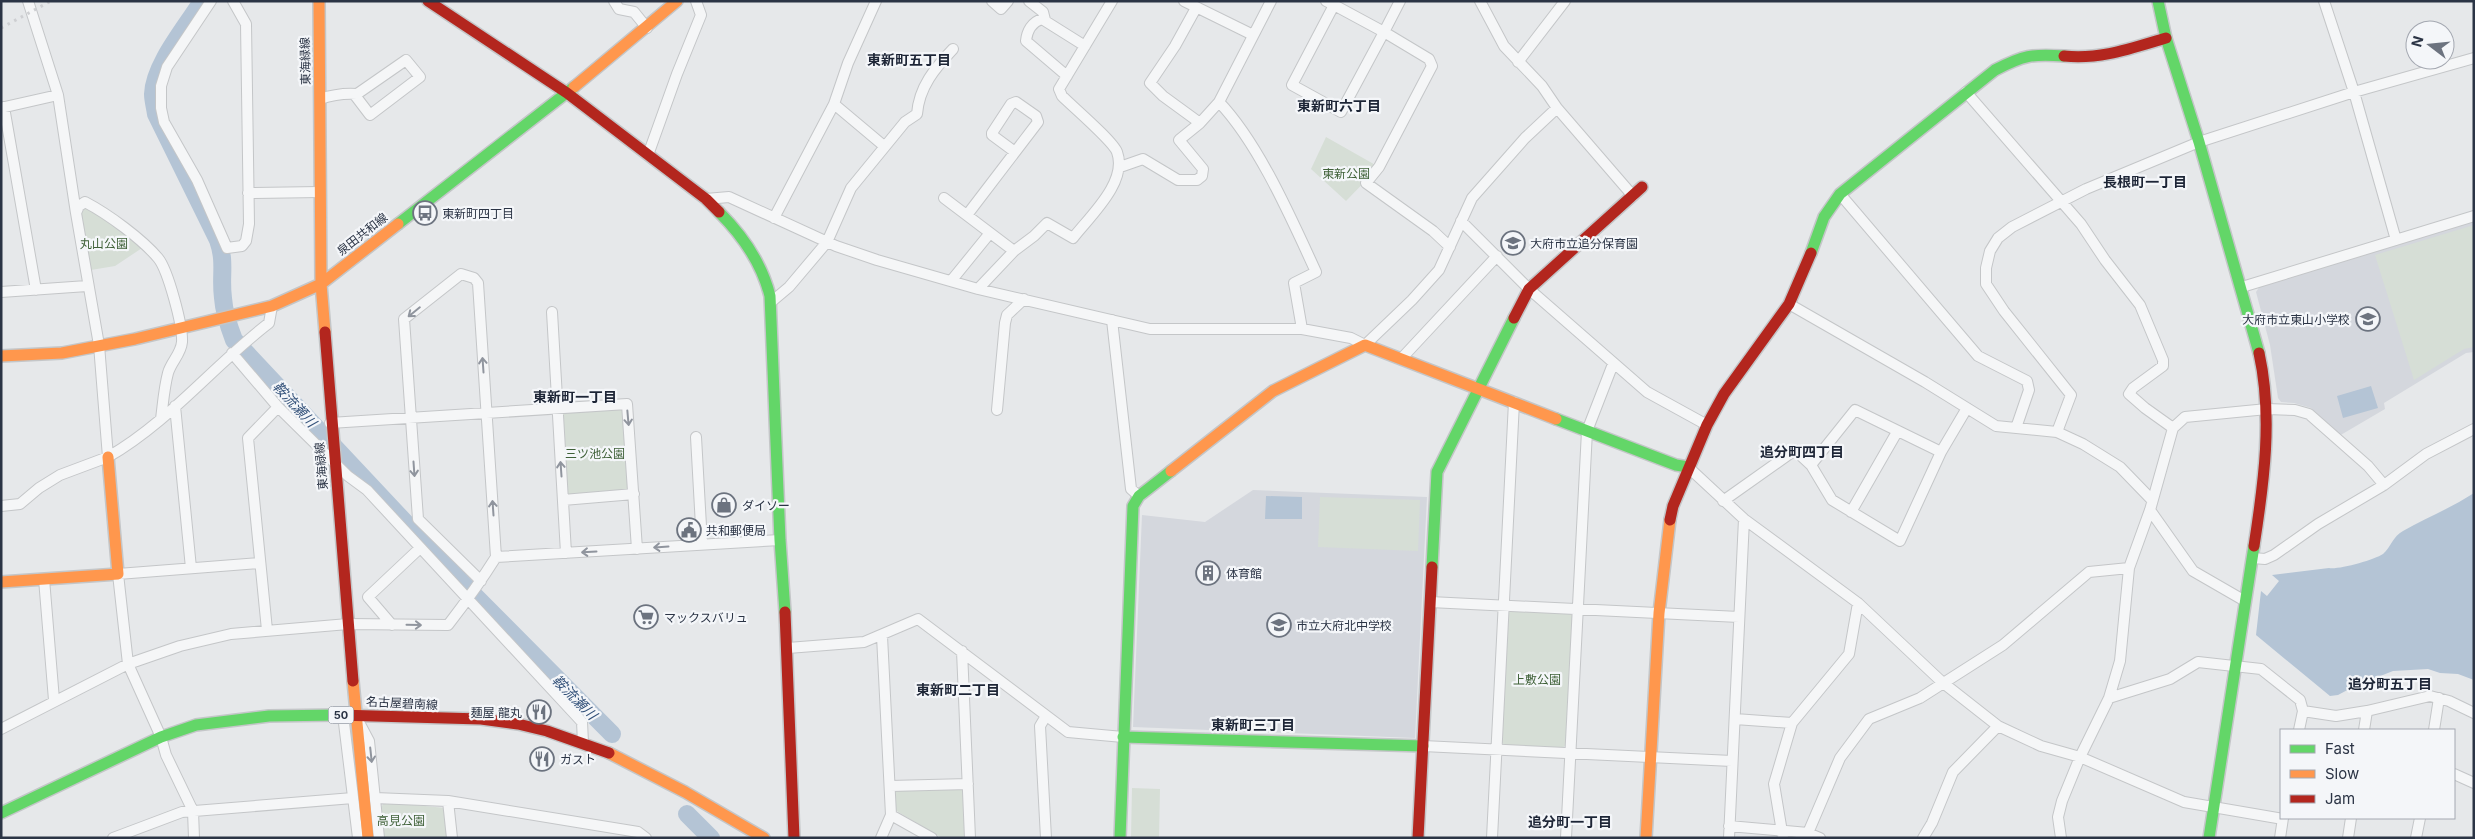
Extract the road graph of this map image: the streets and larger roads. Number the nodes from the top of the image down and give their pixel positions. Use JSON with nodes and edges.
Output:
{"nodes":[{"id":1,"x":28,"y":1,"type":"edge"},
{"id":2,"x":211,"y":1,"type":"edge"},
{"id":3,"x":233,"y":1,"type":"edge"},
{"id":4,"x":319,"y":1,"type":"edge"},
{"id":5,"x":428,"y":1,"type":"edge"},
{"id":6,"x":614,"y":1,"type":"edge"},
{"id":7,"x":677,"y":1,"type":"edge"},
{"id":8,"x":696,"y":1,"type":"edge"},
{"id":9,"x":876,"y":1,"type":"edge"},
{"id":10,"x":992,"y":1,"type":"edge"},
{"id":11,"x":1008,"y":1,"type":"edge"},
{"id":12,"x":1029,"y":1,"type":"edge"},
{"id":13,"x":1112,"y":1,"type":"edge"},
{"id":14,"x":1184,"y":1,"type":"edge"},
{"id":15,"x":1270,"y":1,"type":"edge"},
{"id":16,"x":1400,"y":1,"type":"edge"},
{"id":17,"x":1480,"y":1,"type":"edge"},
{"id":18,"x":1565,"y":1,"type":"edge"},
{"id":19,"x":2158,"y":1,"type":"edge"},
{"id":20,"x":2324,"y":1,"type":"edge"},
{"id":21,"x":1330,"y":3,"type":"edge"},
{"id":22,"x":1196,"y":8,"type":"junction"},
{"id":23,"x":1045,"y":20,"type":"junction"},
{"id":24,"x":647,"y":28,"type":"junction"},
{"id":25,"x":1384,"y":32,"type":"junction"},
{"id":26,"x":1252,"y":35,"type":"junction"},
{"id":27,"x":2166,"y":38,"type":"junction"},
{"id":28,"x":1085,"y":46,"type":"junction"},
{"id":29,"x":953,"y":49,"type":"dead end"},
{"id":30,"x":2474,"y":58,"type":"edge"},
{"id":31,"x":1518,"y":62,"type":"junction"},
{"id":32,"x":1067,"y":76,"type":"junction"},
{"id":33,"x":1966,"y":92,"type":"junction"},
{"id":34,"x":2354,"y":92,"type":"junction"},
{"id":35,"x":567,"y":93,"type":"junction"},
{"id":36,"x":354,"y":94,"type":"junction"},
{"id":37,"x":58,"y":95,"type":"junction"},
{"id":38,"x":320,"y":99,"type":"junction"},
{"id":39,"x":1219,"y":102,"type":"junction"},
{"id":40,"x":834,"y":104,"type":"junction"},
{"id":41,"x":3,"y":107,"type":"edge"},
{"id":42,"x":1557,"y":108,"type":"junction"},
{"id":43,"x":1200,"y":123,"type":"junction"},
{"id":44,"x":2199,"y":142,"type":"junction"},
{"id":45,"x":884,"y":146,"type":"junction"},
{"id":46,"x":1015,"y":152,"type":"junction"},
{"id":47,"x":648,"y":155,"type":"junction"},
{"id":48,"x":1120,"y":167,"type":"junction"},
{"id":49,"x":1642,"y":187,"type":"dead end"},
{"id":50,"x":320,"y":192,"type":"junction"},
{"id":51,"x":248,"y":193,"type":"junction"},
{"id":52,"x":1840,"y":194,"type":"junction"},
{"id":53,"x":1633,"y":196,"type":"junction"},
{"id":54,"x":944,"y":198,"type":"dead end"},
{"id":55,"x":706,"y":199,"type":"junction"},
{"id":56,"x":2061,"y":202,"type":"junction"},
{"id":57,"x":76,"y":213,"type":"junction"},
{"id":58,"x":967,"y":215,"type":"junction"},
{"id":59,"x":2474,"y":216,"type":"edge"},
{"id":60,"x":774,"y":218,"type":"junction"},
{"id":61,"x":1462,"y":221,"type":"junction"},
{"id":62,"x":990,"y":233,"type":"junction"},
{"id":63,"x":2396,"y":240,"type":"junction"},
{"id":64,"x":827,"y":242,"type":"junction"},
{"id":65,"x":1450,"y":247,"type":"junction"},
{"id":66,"x":1014,"y":251,"type":"junction"},
{"id":67,"x":1497,"y":256,"type":"junction"},
{"id":68,"x":951,"y":281,"type":"junction"},
{"id":69,"x":321,"y":284,"type":"junction"},
{"id":70,"x":87,"y":286,"type":"junction"},
{"id":71,"x":2242,"y":287,"type":"junction"},
{"id":72,"x":978,"y":289,"type":"junction"},
{"id":73,"x":36,"y":290,"type":"junction"},
{"id":74,"x":1529,"y":290,"type":"junction"},
{"id":75,"x":1,"y":292,"type":"edge"},
{"id":76,"x":1024,"y":299,"type":"junction"},
{"id":77,"x":770,"y":303,"type":"junction"},
{"id":78,"x":1789,"y":304,"type":"junction"},
{"id":79,"x":272,"y":306,"type":"junction"},
{"id":80,"x":552,"y":312,"type":"dead end"},
{"id":81,"x":1112,"y":320,"type":"junction"},
{"id":82,"x":181,"y":328,"type":"junction"},
{"id":83,"x":1302,"y":329,"type":"junction"},
{"id":84,"x":99,"y":345,"type":"junction"},
{"id":85,"x":1365,"y":345,"type":"junction"},
{"id":86,"x":233,"y":352,"type":"junction"},
{"id":87,"x":1,"y":356,"type":"edge"},
{"id":88,"x":1401,"y":358,"type":"junction"},
{"id":89,"x":1613,"y":364,"type":"junction"},
{"id":90,"x":1479,"y":389,"type":"junction"},
{"id":91,"x":1514,"y":402,"type":"junction"},
{"id":92,"x":176,"y":406,"type":"junction"},
{"id":93,"x":278,"y":407,"type":"junction"},
{"id":94,"x":557,"y":408,"type":"junction"},
{"id":95,"x":1968,"y":408,"type":"junction"},
{"id":96,"x":2266,"y":409,"type":"junction"},
{"id":97,"x":997,"y":410,"type":"dead end"},
{"id":98,"x":487,"y":414,"type":"junction"},
{"id":99,"x":161,"y":419,"type":"junction"},
{"id":100,"x":411,"y":419,"type":"junction"},
{"id":101,"x":1707,"y":424,"type":"junction"},
{"id":102,"x":331,"y":427,"type":"junction"},
{"id":103,"x":2016,"y":428,"type":"junction"},
{"id":104,"x":2173,"y":428,"type":"junction"},
{"id":105,"x":2474,"y":429,"type":"edge"},
{"id":106,"x":1587,"y":431,"type":"junction"},
{"id":107,"x":1897,"y":432,"type":"junction"},
{"id":108,"x":2057,"y":432,"type":"junction"},
{"id":109,"x":696,"y":436,"type":"dead end"},
{"id":110,"x":1941,"y":452,"type":"junction"},
{"id":111,"x":108,"y":457,"type":"junction"},
{"id":112,"x":334,"y":457,"type":"junction"},
{"id":113,"x":1811,"y":465,"type":"junction"},
{"id":114,"x":1688,"y":467,"type":"junction"},
{"id":115,"x":2384,"y":486,"type":"junction"},
{"id":116,"x":634,"y":494,"type":"junction"},
{"id":117,"x":1139,"y":496,"type":"junction"},
{"id":118,"x":2151,"y":499,"type":"junction"},
{"id":119,"x":563,"y":500,"type":"junction"},
{"id":120,"x":1723,"y":501,"type":"junction"},
{"id":121,"x":1,"y":506,"type":"edge"},
{"id":122,"x":2150,"y":510,"type":"junction"},
{"id":123,"x":1851,"y":512,"type":"junction"},
{"id":124,"x":1744,"y":519,"type":"junction"},
{"id":125,"x":780,"y":540,"type":"junction"},
{"id":126,"x":702,"y":544,"type":"junction"},
{"id":127,"x":419,"y":549,"type":"junction"},
{"id":128,"x":637,"y":549,"type":"junction"},
{"id":129,"x":566,"y":553,"type":"junction"},
{"id":130,"x":496,"y":557,"type":"junction"},
{"id":131,"x":2253,"y":558,"type":"junction"},
{"id":132,"x":259,"y":563,"type":"junction"},
{"id":133,"x":191,"y":568,"type":"junction"},
{"id":134,"x":2129,"y":568,"type":"junction"},
{"id":135,"x":118,"y":574,"type":"junction"},
{"id":136,"x":44,"y":579,"type":"junction"},
{"id":137,"x":1,"y":582,"type":"edge"},
{"id":138,"x":479,"y":583,"type":"junction"},
{"id":139,"x":469,"y":599,"type":"junction"},
{"id":140,"x":2245,"y":601,"type":"junction"},
{"id":141,"x":1430,"y":602,"type":"junction"},
{"id":142,"x":1858,"y":603,"type":"junction"},
{"id":143,"x":1504,"y":605,"type":"junction"},
{"id":144,"x":1577,"y":608,"type":"junction"},
{"id":145,"x":1659,"y":613,"type":"junction"},
{"id":146,"x":1739,"y":617,"type":"junction"},
{"id":147,"x":348,"y":624,"type":"junction"},
{"id":148,"x":392,"y":625,"type":"junction"},
{"id":149,"x":267,"y":630,"type":"junction"},
{"id":150,"x":882,"y":636,"type":"junction"},
{"id":151,"x":788,"y":648,"type":"junction"},
{"id":152,"x":962,"y":652,"type":"junction"},
{"id":153,"x":128,"y":664,"type":"junction"},
{"id":154,"x":2236,"y":666,"type":"junction"},
{"id":155,"x":1942,"y":682,"type":"junction"},
{"id":156,"x":2109,"y":698,"type":"junction"},
{"id":157,"x":2439,"y":698,"type":"junction"},
{"id":158,"x":54,"y":700,"type":"junction"},
{"id":159,"x":2303,"y":711,"type":"junction"},
{"id":160,"x":2367,"y":712,"type":"junction"},
{"id":161,"x":2474,"y":713,"type":"edge"},
{"id":162,"x":343,"y":715,"type":"junction"},
{"id":163,"x":356,"y":715,"type":"junction"},
{"id":164,"x":1046,"y":716,"type":"junction"},
{"id":165,"x":1735,"y":719,"type":"junction"},
{"id":166,"x":1792,"y":723,"type":"junction"},
{"id":167,"x":1998,"y":726,"type":"junction"},
{"id":168,"x":1,"y":728,"type":"edge"},
{"id":169,"x":2299,"y":729,"type":"edge"},
{"id":170,"x":2364,"y":729,"type":"edge"},
{"id":171,"x":2434,"y":729,"type":"edge"},
{"id":172,"x":161,"y":737,"type":"junction"},
{"id":173,"x":1123,"y":737,"type":"junction"},
{"id":174,"x":583,"y":742,"type":"junction"},
{"id":175,"x":1423,"y":746,"type":"junction"},
{"id":176,"x":1496,"y":749,"type":"junction"},
{"id":177,"x":1570,"y":753,"type":"junction"},
{"id":178,"x":1650,"y":757,"type":"junction"},
{"id":179,"x":2080,"y":757,"type":"junction"},
{"id":180,"x":1732,"y":761,"type":"junction"},
{"id":181,"x":2455,"y":774,"type":"edge"},
{"id":182,"x":2474,"y":783,"type":"edge"},
{"id":183,"x":968,"y":784,"type":"junction"},
{"id":184,"x":890,"y":786,"type":"junction"},
{"id":185,"x":353,"y":798,"type":"junction"},
{"id":186,"x":375,"y":798,"type":"junction"},
{"id":187,"x":448,"y":801,"type":"junction"},
{"id":188,"x":2213,"y":808,"type":"junction"},
{"id":189,"x":193,"y":811,"type":"junction"},
{"id":190,"x":1,"y":813,"type":"edge"},
{"id":191,"x":890,"y":815,"type":"junction"},
{"id":192,"x":2280,"y":818,"type":"edge"},
{"id":193,"x":2283,"y":819,"type":"edge"},
{"id":194,"x":2351,"y":819,"type":"edge"},
{"id":195,"x":2420,"y":819,"type":"edge"},
{"id":196,"x":1729,"y":826,"type":"junction"},
{"id":197,"x":1808,"y":833,"type":"junction"},
{"id":198,"x":1783,"y":834,"type":"edge"},
{"id":199,"x":126,"y":836,"type":"edge"},
{"id":200,"x":113,"y":838,"type":"edge"},
{"id":201,"x":194,"y":838,"type":"edge"},
{"id":202,"x":358,"y":838,"type":"edge"},
{"id":203,"x":368,"y":838,"type":"edge"},
{"id":204,"x":379,"y":838,"type":"edge"},
{"id":205,"x":452,"y":838,"type":"edge"},
{"id":206,"x":646,"y":838,"type":"edge"},
{"id":207,"x":764,"y":838,"type":"edge"},
{"id":208,"x":794,"y":838,"type":"edge"},
{"id":209,"x":881,"y":838,"type":"edge"},
{"id":210,"x":932,"y":838,"type":"edge"},
{"id":211,"x":970,"y":838,"type":"edge"},
{"id":212,"x":1046,"y":838,"type":"edge"},
{"id":213,"x":1120,"y":838,"type":"edge"},
{"id":214,"x":1418,"y":838,"type":"edge"},
{"id":215,"x":1492,"y":838,"type":"edge"},
{"id":216,"x":1566,"y":838,"type":"edge"},
{"id":217,"x":1646,"y":838,"type":"edge"},
{"id":218,"x":1729,"y":838,"type":"edge"},
{"id":219,"x":1820,"y":838,"type":"edge"},
{"id":220,"x":1923,"y":838,"type":"edge"},
{"id":221,"x":2061,"y":838,"type":"edge"},
{"id":222,"x":2209,"y":838,"type":"edge"},
{"id":223,"x":2280,"y":838,"type":"edge"},
{"id":224,"x":2348,"y":838,"type":"edge"},
{"id":225,"x":2416,"y":838,"type":"edge"}],
"edges":[{"from":1,"to":37,"type":"street"},
{"from":2,"to":51,"type":"street"},
{"from":3,"to":51,"type":"street"},
{"from":4,"to":38,"type":"street","name":"東海緑線"},
{"from":5,"to":35,"type":"street"},
{"from":6,"to":24,"type":"street"},
{"from":7,"to":24,"type":"street","name":"泉田共和線"},
{"from":8,"to":47,"type":"street"},
{"from":9,"to":40,"type":"street"},
{"from":10,"to":11,"type":"street"},
{"from":12,"to":23,"type":"street"},
{"from":13,"to":28,"type":"street"},
{"from":14,"to":22,"type":"street"},
{"from":15,"to":26,"type":"street"},
{"from":16,"to":25,"type":"street"},
{"from":17,"to":31,"type":"street"},
{"from":18,"to":31,"type":"street"},
{"from":19,"to":27,"type":"street"},
{"from":20,"to":34,"type":"street"},
{"from":21,"to":25,"type":"street"},
{"from":21,"to":25,"type":"street"},
{"from":22,"to":26,"type":"street"},
{"from":22,"to":43,"type":"street"},
{"from":23,"to":28,"type":"street"},
{"from":23,"to":32,"type":"street"},
{"from":24,"to":35,"type":"street","name":"泉田共和線"},
{"from":25,"to":65,"type":"street"},
{"from":26,"to":39,"type":"street"},
{"from":27,"to":33,"type":"street"},
{"from":27,"to":44,"type":"street"},
{"from":28,"to":32,"type":"street"},
{"from":29,"to":45,"type":"street"},
{"from":30,"to":34,"type":"street"},
{"from":31,"to":42,"type":"street"},
{"from":32,"to":48,"type":"street"},
{"from":33,"to":52,"type":"street"},
{"from":33,"to":56,"type":"street"},
{"from":34,"to":44,"type":"street"},
{"from":34,"to":63,"type":"street"},
{"from":35,"to":47,"type":"street"},
{"from":35,"to":69,"type":"street","name":"泉田共和線"},
{"from":36,"to":36,"type":"street"},
{"from":36,"to":38,"type":"street"},
{"from":37,"to":41,"type":"street"},
{"from":37,"to":57,"type":"street"},
{"from":38,"to":50,"type":"street","name":"東海緑線"},
{"from":39,"to":43,"type":"street"},
{"from":39,"to":83,"type":"street"},
{"from":40,"to":45,"type":"street"},
{"from":40,"to":60,"type":"street"},
{"from":41,"to":73,"type":"street"},
{"from":42,"to":53,"type":"street"},
{"from":42,"to":61,"type":"street"},
{"from":43,"to":48,"type":"street"},
{"from":44,"to":56,"type":"street"},
{"from":44,"to":71,"type":"street"},
{"from":45,"to":64,"type":"street"},
{"from":46,"to":46,"type":"street"},
{"from":46,"to":58,"type":"street"},
{"from":47,"to":55,"type":"street"},
{"from":48,"to":66,"type":"street"},
{"from":49,"to":53,"type":"street"},
{"from":50,"to":51,"type":"street"},
{"from":50,"to":69,"type":"street","name":"東海緑線"},
{"from":52,"to":78,"type":"street"},
{"from":52,"to":103,"type":"street"},
{"from":53,"to":74,"type":"street"},
{"from":54,"to":58,"type":"street"},
{"from":55,"to":60,"type":"street"},
{"from":55,"to":77,"type":"street"},
{"from":56,"to":104,"type":"street"},
{"from":56,"to":108,"type":"street"},
{"from":57,"to":70,"type":"street"},
{"from":57,"to":82,"type":"street"},
{"from":58,"to":62,"type":"street"},
{"from":59,"to":63,"type":"street"},
{"from":60,"to":64,"type":"street"},
{"from":61,"to":65,"type":"street"},
{"from":61,"to":67,"type":"street"},
{"from":62,"to":66,"type":"street"},
{"from":62,"to":68,"type":"street"},
{"from":63,"to":71,"type":"street"},
{"from":64,"to":68,"type":"street"},
{"from":64,"to":77,"type":"street"},
{"from":65,"to":85,"type":"street"},
{"from":66,"to":72,"type":"street"},
{"from":67,"to":74,"type":"street"},
{"from":67,"to":88,"type":"street"},
{"from":68,"to":72,"type":"street"},
{"from":69,"to":79,"type":"street","name":"泉田共和線"},
{"from":69,"to":102,"type":"street","name":"東海緑線"},
{"from":70,"to":73,"type":"street"},
{"from":70,"to":84,"type":"street"},
{"from":71,"to":96,"type":"street"},
{"from":72,"to":76,"type":"street"},
{"from":73,"to":75,"type":"street"},
{"from":74,"to":89,"type":"street"},
{"from":74,"to":90,"type":"street"},
{"from":76,"to":81,"type":"street"},
{"from":76,"to":97,"type":"street"},
{"from":77,"to":125,"type":"street"},
{"from":78,"to":95,"type":"street"},
{"from":78,"to":101,"type":"street"},
{"from":79,"to":82,"type":"street","name":"泉田共和線"},
{"from":79,"to":86,"type":"street"},
{"from":80,"to":94,"type":"street"},
{"from":81,"to":83,"type":"street"},
{"from":81,"to":117,"type":"street"},
{"from":82,"to":84,"type":"street","name":"泉田共和線"},
{"from":82,"to":99,"type":"street"},
{"from":83,"to":85,"type":"street"},
{"from":84,"to":87,"type":"street","name":"泉田共和線"},
{"from":84,"to":111,"type":"street"},
{"from":85,"to":88,"type":"street"},
{"from":85,"to":117,"type":"street"},
{"from":86,"to":92,"type":"street"},
{"from":86,"to":93,"type":"street"},
{"from":88,"to":90,"type":"street"},
{"from":89,"to":101,"type":"street"},
{"from":89,"to":106,"type":"street"},
{"from":90,"to":91,"type":"street"},
{"from":90,"to":141,"type":"street"},
{"from":91,"to":106,"type":"street"},
{"from":91,"to":143,"type":"street"},
{"from":92,"to":99,"type":"street"},
{"from":92,"to":133,"type":"street"},
{"from":93,"to":112,"type":"street"},
{"from":93,"to":132,"type":"street"},
{"from":94,"to":98,"type":"street"},
{"from":94,"to":116,"type":"street","one_way":true},
{"from":119,"to":94,"type":"street","one_way":true},
{"from":95,"to":103,"type":"street"},
{"from":95,"to":110,"type":"street"},
{"from":96,"to":104,"type":"street"},
{"from":96,"to":115,"type":"street"},
{"from":96,"to":131,"type":"street"},
{"from":98,"to":100,"type":"street"},
{"from":98,"to":100,"type":"street","one_way":true},
{"from":130,"to":98,"type":"street","one_way":true},
{"from":99,"to":111,"type":"street"},
{"from":100,"to":102,"type":"street"},
{"from":100,"to":138,"type":"street","one_way":true},
{"from":101,"to":114,"type":"street"},
{"from":102,"to":112,"type":"street","name":"東海緑線"},
{"from":103,"to":108,"type":"street"},
{"from":104,"to":118,"type":"street"},
{"from":105,"to":115,"type":"street"},
{"from":106,"to":114,"type":"street"},
{"from":106,"to":144,"type":"street"},
{"from":107,"to":110,"type":"street"},
{"from":107,"to":113,"type":"street"},
{"from":107,"to":123,"type":"street"},
{"from":108,"to":118,"type":"street"},
{"from":109,"to":126,"type":"street"},
{"from":110,"to":123,"type":"street"},
{"from":111,"to":121,"type":"street"},
{"from":111,"to":135,"type":"street"},
{"from":112,"to":127,"type":"street"},
{"from":112,"to":147,"type":"street","name":"東海緑線"},
{"from":113,"to":120,"type":"street"},
{"from":113,"to":123,"type":"street"},
{"from":114,"to":120,"type":"street"},
{"from":114,"to":145,"type":"street"},
{"from":115,"to":131,"type":"street"},
{"from":116,"to":119,"type":"street"},
{"from":116,"to":128,"type":"street"},
{"from":117,"to":173,"type":"street"},
{"from":118,"to":122,"type":"street"},
{"from":119,"to":129,"type":"street"},
{"from":120,"to":124,"type":"street"},
{"from":122,"to":134,"type":"street"},
{"from":122,"to":140,"type":"street"},
{"from":124,"to":142,"type":"street"},
{"from":124,"to":146,"type":"street"},
{"from":125,"to":126,"type":"street"},
{"from":125,"to":151,"type":"street"},
{"from":126,"to":128,"type":"street","one_way":true},
{"from":127,"to":139,"type":"street"},
{"from":127,"to":148,"type":"street"},
{"from":128,"to":129,"type":"street","one_way":true},
{"from":129,"to":130,"type":"street"},
{"from":130,"to":138,"type":"street"},
{"from":131,"to":140,"type":"street"},
{"from":132,"to":133,"type":"street"},
{"from":132,"to":149,"type":"street"},
{"from":133,"to":135,"type":"street"},
{"from":134,"to":155,"type":"street"},
{"from":134,"to":156,"type":"street"},
{"from":135,"to":136,"type":"street"},
{"from":135,"to":153,"type":"street"},
{"from":136,"to":137,"type":"street"},
{"from":136,"to":158,"type":"street"},
{"from":138,"to":139,"type":"street"},
{"from":148,"to":139,"type":"street","one_way":true},
{"from":139,"to":174,"type":"street"},
{"from":140,"to":154,"type":"street"},
{"from":141,"to":143,"type":"street"},
{"from":141,"to":175,"type":"street"},
{"from":142,"to":155,"type":"street"},
{"from":142,"to":166,"type":"street"},
{"from":143,"to":144,"type":"street"},
{"from":143,"to":176,"type":"street"},
{"from":144,"to":145,"type":"street"},
{"from":144,"to":177,"type":"street"},
{"from":145,"to":146,"type":"street"},
{"from":145,"to":178,"type":"street"},
{"from":146,"to":165,"type":"street"},
{"from":147,"to":148,"type":"street"},
{"from":147,"to":149,"type":"street"},
{"from":147,"to":163,"type":"street","name":"東海緑線"},
{"from":149,"to":153,"type":"street"},
{"from":150,"to":151,"type":"street"},
{"from":150,"to":152,"type":"street"},
{"from":150,"to":184,"type":"street"},
{"from":151,"to":208,"type":"street"},
{"from":152,"to":164,"type":"street"},
{"from":152,"to":183,"type":"street"},
{"from":153,"to":158,"type":"street"},
{"from":153,"to":172,"type":"street"},
{"from":154,"to":156,"type":"street"},
{"from":154,"to":159,"type":"street"},
{"from":154,"to":188,"type":"street"},
{"from":155,"to":167,"type":"street"},
{"from":155,"to":197,"type":"street"},
{"from":156,"to":179,"type":"street"},
{"from":157,"to":160,"type":"street"},
{"from":157,"to":161,"type":"street"},
{"from":157,"to":171,"type":"street"},
{"from":158,"to":168,"type":"street"},
{"from":159,"to":160,"type":"street"},
{"from":159,"to":169,"type":"street"},
{"from":160,"to":170,"type":"street"},
{"from":162,"to":163,"type":"street","name":"名古屋碧南線","number":"50"},
{"from":162,"to":172,"type":"street","name":"名古屋碧南線","number":"50"},
{"from":162,"to":185,"type":"street"},
{"from":163,"to":174,"type":"street","name":"名古屋碧南線","number":"50"},
{"from":163,"to":186,"type":"street","one_way":true},
{"from":163,"to":203,"type":"street","name":"東海緑線"},
{"from":164,"to":173,"type":"street"},
{"from":164,"to":212,"type":"street"},
{"from":165,"to":166,"type":"street"},
{"from":165,"to":180,"type":"street"},
{"from":166,"to":198,"type":"street"},
{"from":167,"to":179,"type":"street"},
{"from":167,"to":220,"type":"street"},
{"from":172,"to":189,"type":"street"},
{"from":172,"to":190,"type":"street","name":"名古屋碧南線","number":"50"},
{"from":173,"to":175,"type":"street"},
{"from":173,"to":213,"type":"street"},
{"from":174,"to":207,"type":"street","name":"名古屋碧南線","number":"50"},
{"from":175,"to":176,"type":"street"},
{"from":175,"to":214,"type":"street"},
{"from":176,"to":177,"type":"street"},
{"from":176,"to":215,"type":"street"},
{"from":177,"to":178,"type":"street"},
{"from":177,"to":216,"type":"street"},
{"from":178,"to":180,"type":"street"},
{"from":178,"to":217,"type":"street"},
{"from":179,"to":188,"type":"street"},
{"from":179,"to":221,"type":"street"},
{"from":180,"to":196,"type":"street"},
{"from":181,"to":182,"type":"street"},
{"from":183,"to":184,"type":"street"},
{"from":183,"to":211,"type":"street"},
{"from":184,"to":191,"type":"street"},
{"from":185,"to":189,"type":"street"},
{"from":185,"to":202,"type":"street"},
{"from":186,"to":187,"type":"street"},
{"from":186,"to":204,"type":"street"},
{"from":187,"to":205,"type":"street"},
{"from":187,"to":206,"type":"street"},
{"from":188,"to":192,"type":"street"},
{"from":188,"to":222,"type":"street"},
{"from":189,"to":199,"type":"street"},
{"from":189,"to":201,"type":"street"},
{"from":191,"to":209,"type":"street"},
{"from":191,"to":210,"type":"street"},
{"from":193,"to":223,"type":"street"},
{"from":194,"to":224,"type":"street"},
{"from":195,"to":225,"type":"street"},
{"from":196,"to":198,"type":"street"},
{"from":196,"to":218,"type":"street"},
{"from":197,"to":198,"type":"street"},
{"from":197,"to":219,"type":"street"},
{"from":199,"to":200,"type":"street"}]}
